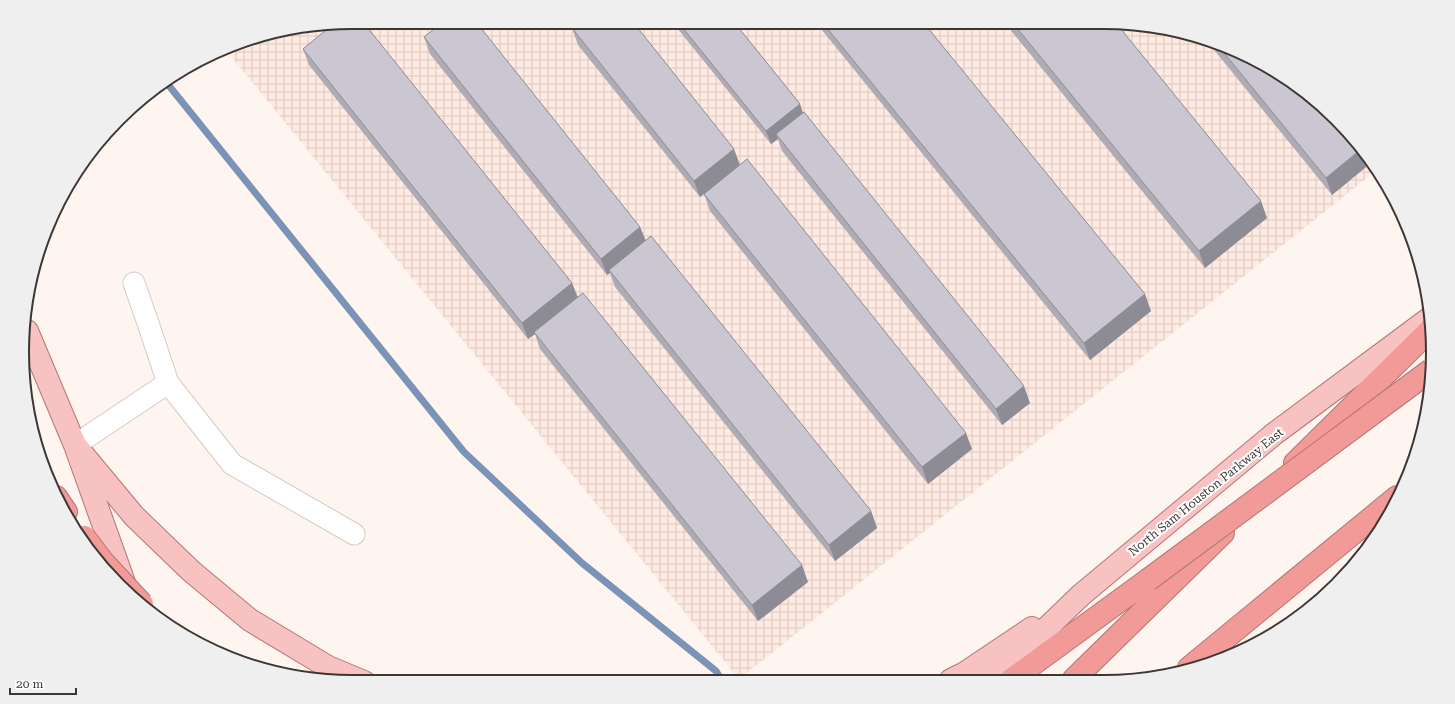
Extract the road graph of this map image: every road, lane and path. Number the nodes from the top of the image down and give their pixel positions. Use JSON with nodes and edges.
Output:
{"nodes":[{"id":1,"x":134,"y":283,"type":"dead end"},
{"id":2,"x":1424,"y":322,"type":"edge"},
{"id":3,"x":1425,"y":335,"type":"edge"},
{"id":4,"x":30,"y":337,"type":"edge"},
{"id":5,"x":1425,"y":375,"type":"edge"},
{"id":6,"x":168,"y":384,"type":"junction"},
{"id":7,"x":75,"y":445,"type":"junction"},
{"id":8,"x":1388,"y":504,"type":"edge"},
{"id":9,"x":354,"y":534,"type":"dead end"},
{"id":10,"x":123,"y":579,"type":"edge"},
{"id":11,"x":1148,"y":580,"type":"junction"},
{"id":12,"x":1081,"y":595,"type":"junction"},
{"id":13,"x":1198,"y":661,"type":"edge"},
{"id":14,"x":347,"y":675,"type":"edge"},
{"id":15,"x":961,"y":675,"type":"edge"},
{"id":16,"x":998,"y":675,"type":"edge"},
{"id":17,"x":1019,"y":675,"type":"edge"},
{"id":18,"x":1031,"y":675,"type":"edge"},
{"id":19,"x":1078,"y":675,"type":"edge"}],
"edges":[{"from":1,"to":6,"type":"lane"},
{"from":2,"to":12,"type":"main road","name":"North Sam Houston Parkway East"},
{"from":3,"to":19,"type":"highway"},
{"from":4,"to":7,"type":"main road"},
{"from":5,"to":11,"type":"highway","bridge":true},
{"from":6,"to":7,"type":"lane"},
{"from":6,"to":9,"type":"lane"},
{"from":7,"to":10,"type":"main road"},
{"from":7,"to":14,"type":"main road"},
{"from":8,"to":13,"type":"highway"},
{"from":11,"to":17,"type":"highway"},
{"from":11,"to":18,"type":"highway"},
{"from":12,"to":15,"type":"main road"},
{"from":12,"to":16,"type":"main road","name":"North Sam Houston Parkway East"}]}
